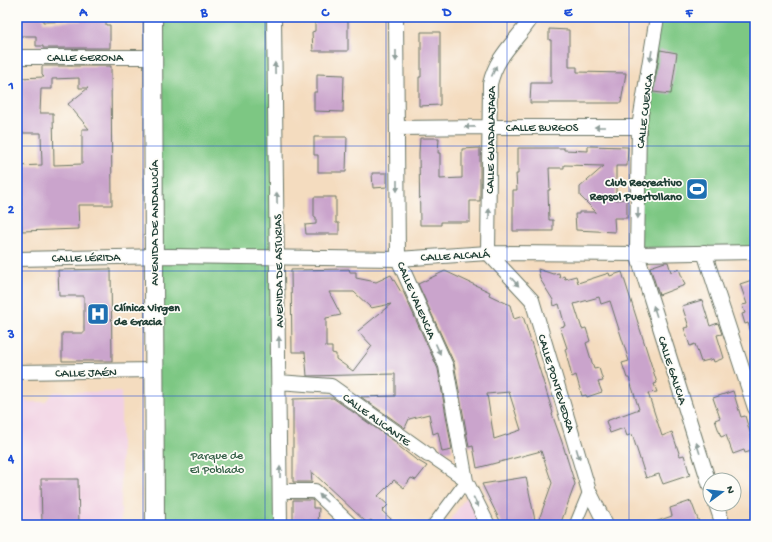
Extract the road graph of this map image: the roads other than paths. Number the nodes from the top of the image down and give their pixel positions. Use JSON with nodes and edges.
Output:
{"nodes":[{"id":1,"x":153,"y":17,"type":"edge"},
{"id":2,"x":274,"y":17,"type":"edge"},
{"id":3,"x":396,"y":17,"type":"edge"},
{"id":4,"x":532,"y":17,"type":"edge"},
{"id":5,"x":657,"y":17,"type":"edge"},
{"id":6,"x":17,"y":57,"type":"edge"},
{"id":7,"x":153,"y":57,"type":"junction"},
{"id":8,"x":489,"y":127,"type":"junction"},
{"id":9,"x":639,"y":127,"type":"junction"},
{"id":10,"x":397,"y":128,"type":"junction"},
{"id":11,"x":704,"y":252,"type":"junction"},
{"id":12,"x":755,"y":252,"type":"edge"},
{"id":13,"x":488,"y":253,"type":"junction"},
{"id":14,"x":637,"y":254,"type":"junction"},
{"id":15,"x":154,"y":256,"type":"junction"},
{"id":16,"x":278,"y":257,"type":"junction"},
{"id":17,"x":17,"y":258,"type":"edge"},
{"id":18,"x":398,"y":259,"type":"junction"},
{"id":19,"x":154,"y":370,"type":"junction"},
{"id":20,"x":17,"y":372,"type":"edge"},
{"id":21,"x":279,"y":382,"type":"junction"},
{"id":22,"x":755,"y":408,"type":"edge"},
{"id":23,"x":428,"y":455,"type":"joint"},
{"id":24,"x":706,"y":472,"type":"edge"},
{"id":25,"x":466,"y":481,"type":"junction"},
{"id":26,"x":280,"y":491,"type":"junction"},
{"id":27,"x":589,"y":491,"type":"junction"},
{"id":28,"x":718,"y":512,"type":"edge"},
{"id":29,"x":155,"y":525,"type":"edge"},
{"id":30,"x":280,"y":525,"type":"edge"},
{"id":31,"x":351,"y":525,"type":"edge"},
{"id":32,"x":434,"y":525,"type":"edge"},
{"id":33,"x":488,"y":525,"type":"edge"},
{"id":34,"x":575,"y":525,"type":"edge"},
{"id":35,"x":606,"y":525,"type":"edge"},
{"id":36,"x":722,"y":525,"type":"edge"}],
"edges":[{"from":1,"to":7,"type":"street","name":"AVENIDA DE ANDALUCÍA"},
{"from":16,"to":2,"type":"street","name":"AVENIDA DE ASTURIAS","one_way":true},
{"from":3,"to":10,"type":"street","name":"CALLE VALENCIA","one_way":true},
{"from":8,"to":4,"type":"street","name":"CALLE GUADALAJARA","one_way":true},
{"from":5,"to":9,"type":"street","name":"CALLE CUENCA","one_way":true},
{"from":6,"to":7,"type":"street","name":"CALLE GERONA"},
{"from":7,"to":15,"type":"street","name":"AVENIDA DE ANDALUCÍA"},
{"from":9,"to":8,"type":"street","name":"CALLE BURGOS","one_way":true},
{"from":8,"to":10,"type":"street","name":"CALLE BURGOS","one_way":true},
{"from":13,"to":8,"type":"street","name":"CALLE GUADALAJARA","one_way":true},
{"from":9,"to":14,"type":"street","name":"CALLE CUENCA","one_way":true},
{"from":10,"to":18,"type":"street","name":"CALLE VALENCIA","one_way":true},
{"from":11,"to":12,"type":"street","name":"CALLE ALCALÁ"},
{"from":11,"to":14,"type":"street","name":"CALLE ALCALÁ"},
{"from":11,"to":22,"type":"street"},
{"from":13,"to":14,"type":"street","name":"CALLE ALCALÁ"},
{"from":13,"to":18,"type":"street","name":"CALLE ALCALÁ"},
{"from":13,"to":27,"type":"street","name":"CALLE PONTEVEDRA","one_way":true},
{"from":24,"to":14,"type":"street","name":"CALLE GALICIA","one_way":true},
{"from":15,"to":16,"type":"street","name":"CALLE ALCALÁ"},
{"from":15,"to":17,"type":"street","name":"CALLE LÉRIDA"},
{"from":15,"to":19,"type":"street","name":"AVENIDA DE ANDALUCÍA"},
{"from":16,"to":18,"type":"street","name":"CALLE ALCALÁ"},
{"from":21,"to":16,"type":"street","name":"AVENIDA DE ASTURIAS","one_way":true},
{"from":18,"to":25,"type":"street","name":"CALLE VALENCIA","one_way":true},
{"from":19,"to":20,"type":"street","name":"CALLE JAÉN"},
{"from":19,"to":29,"type":"street","name":"AVENIDA DE ANDALUCÍA"},
{"from":21,"to":23,"type":"street","name":"CALLE ALICANTE"},
{"from":26,"to":21,"type":"street","name":"AVENIDA DE ASTURIAS","one_way":true},
{"from":23,"to":25,"type":"street","name":"CALLE ALICANTE"},
{"from":25,"to":32,"type":"street"},
{"from":25,"to":33,"type":"street","name":"CALLE VALENCIA","one_way":true},
{"from":26,"to":30,"type":"street","name":"AVENIDA DE ASTURIAS"},
{"from":31,"to":26,"type":"street","one_way":true},
{"from":27,"to":34,"type":"street"},
{"from":27,"to":35,"type":"street","name":"CALLE PONTEVEDRA"},
{"from":28,"to":36,"type":"street"}]}
